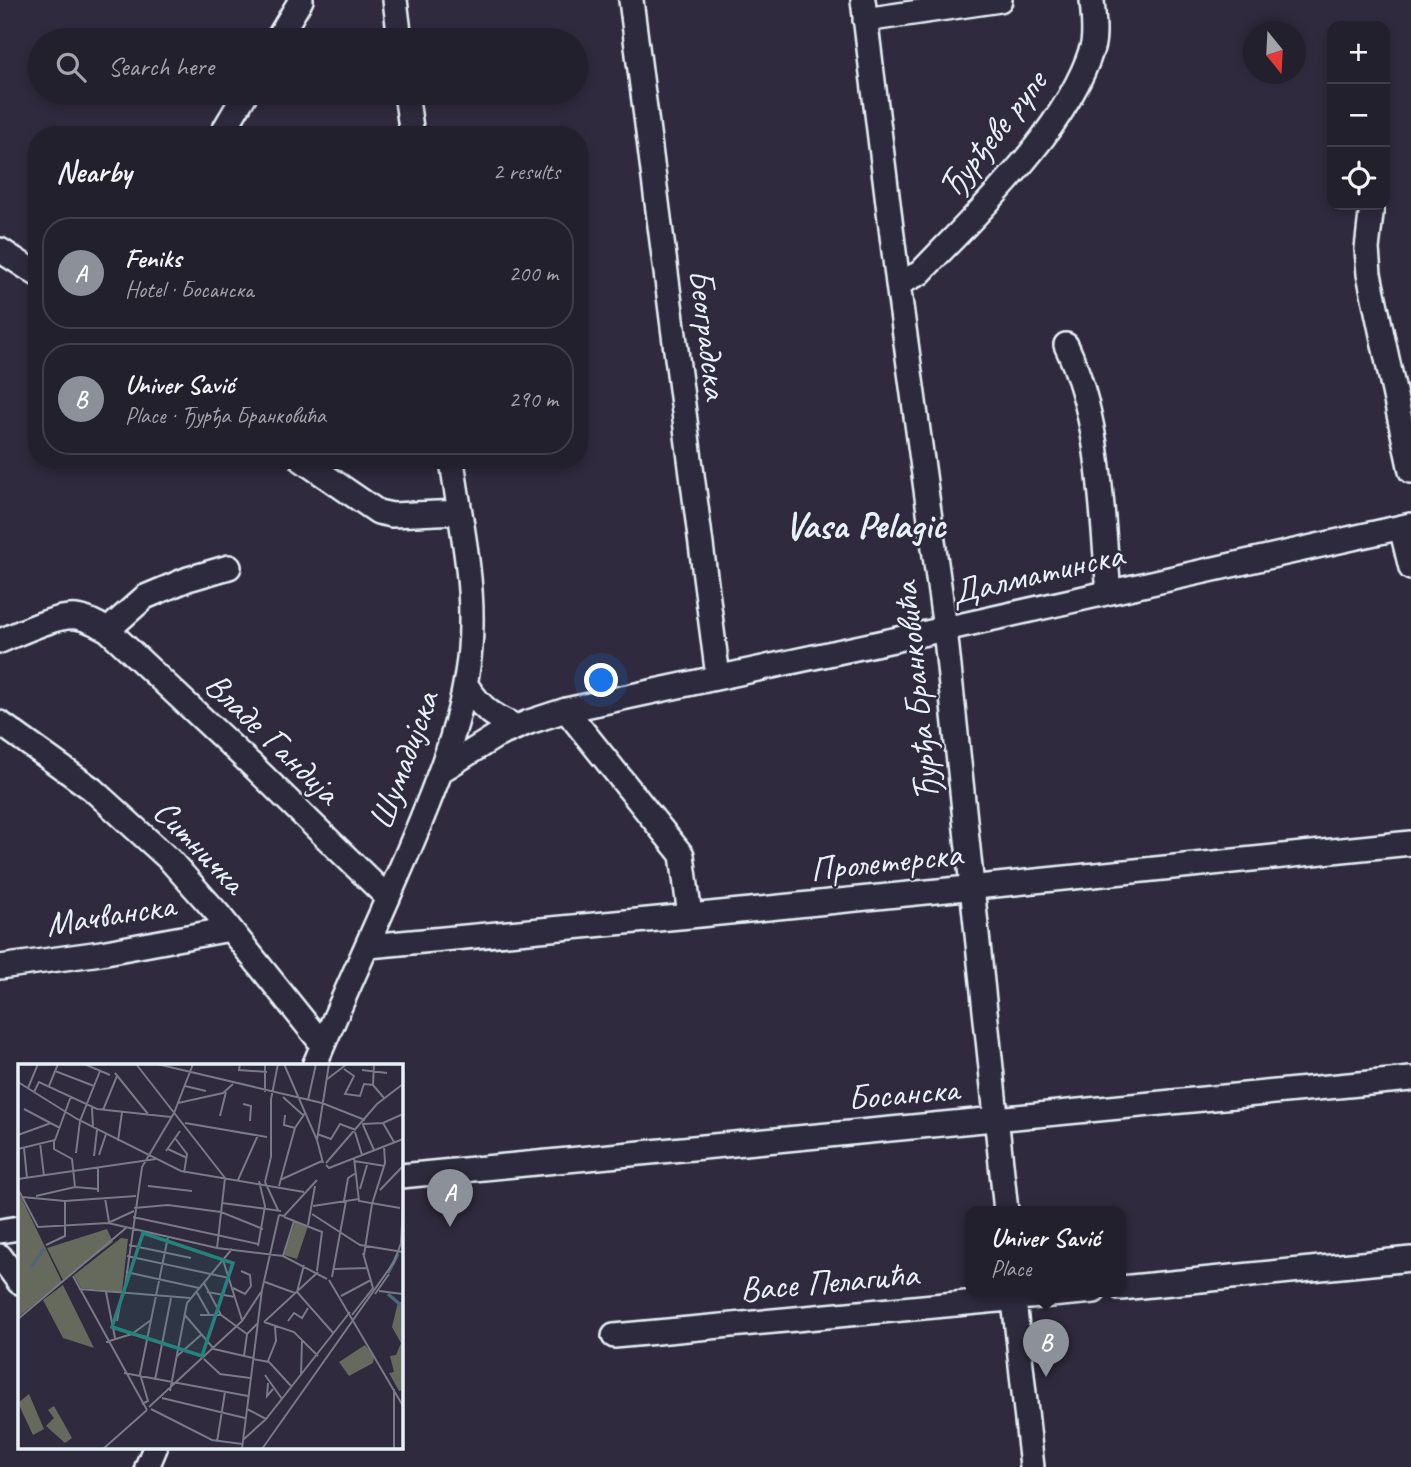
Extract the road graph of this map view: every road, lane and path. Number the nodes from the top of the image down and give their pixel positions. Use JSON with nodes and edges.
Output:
{"nodes":[{"id":1,"x":301,"y":0,"type":"edge"},
{"id":2,"x":395,"y":0,"type":"edge"},
{"id":3,"x":631,"y":0,"type":"edge"},
{"id":4,"x":1000,"y":0,"type":"edge"},
{"id":5,"x":1092,"y":0,"type":"edge"},
{"id":6,"x":864,"y":10,"type":"edge"},
{"id":7,"x":284,"y":28,"type":"edge"},
{"id":8,"x":398,"y":28,"type":"edge"},
{"id":9,"x":239,"y":105,"type":"edge"},
{"id":10,"x":408,"y":105,"type":"edge"},
{"id":11,"x":226,"y":126,"type":"edge"},
{"id":12,"x":411,"y":126,"type":"edge"},
{"id":13,"x":1371,"y":210,"type":"edge"},
{"id":14,"x":0,"y":250,"type":"edge"},
{"id":15,"x":28,"y":268,"type":"edge"},
{"id":16,"x":898,"y":284,"type":"junction"},
{"id":17,"x":1066,"y":345,"type":"dead end"},
{"id":18,"x":315,"y":469,"type":"edge"},
{"id":19,"x":453,"y":469,"type":"edge"},
{"id":20,"x":1411,"y":471,"type":"edge"},
{"id":21,"x":459,"y":512,"type":"junction"},
{"id":22,"x":1406,"y":526,"type":"edge"},
{"id":23,"x":229,"y":567,"type":"dead end"},
{"id":24,"x":1411,"y":568,"type":"edge"},
{"id":25,"x":1109,"y":592,"type":"junction"},
{"id":26,"x":108,"y":629,"type":"junction"},
{"id":27,"x":945,"y":629,"type":"junction"},
{"id":28,"x":0,"y":641,"type":"edge"},
{"id":29,"x":718,"y":677,"type":"junction"},
{"id":30,"x":466,"y":685,"type":"junction"},
{"id":31,"x":566,"y":710,"type":"junction"},
{"id":32,"x":0,"y":723,"type":"edge"},
{"id":33,"x":517,"y":727,"type":"junction"},
{"id":34,"x":442,"y":770,"type":"junction"},
{"id":35,"x":1411,"y":843,"type":"edge"},
{"id":36,"x":973,"y":887,"type":"junction"},
{"id":37,"x":388,"y":898,"type":"junction"},
{"id":38,"x":690,"y":916,"type":"junction"},
{"id":39,"x":230,"y":929,"type":"junction"},
{"id":40,"x":369,"y":946,"type":"junction"},
{"id":41,"x":0,"y":967,"type":"edge"},
{"id":42,"x":323,"y":1045,"type":"junction"},
{"id":43,"x":315,"y":1064,"type":"edge"},
{"id":44,"x":1411,"y":1079,"type":"edge"},
{"id":45,"x":997,"y":1119,"type":"junction"},
{"id":46,"x":402,"y":1176,"type":"edge"},
{"id":47,"x":1006,"y":1206,"type":"edge"},
{"id":48,"x":18,"y":1228,"type":"edge"},
{"id":49,"x":0,"y":1231,"type":"edge"},
{"id":50,"x":0,"y":1256,"type":"edge"},
{"id":51,"x":1411,"y":1259,"type":"edge"},
{"id":52,"x":18,"y":1281,"type":"edge"},
{"id":53,"x":1126,"y":1288,"type":"edge"},
{"id":54,"x":994,"y":1297,"type":"edge"},
{"id":55,"x":1013,"y":1297,"type":"edge"},
{"id":56,"x":614,"y":1336,"type":"dead end"},
{"id":57,"x":1032,"y":1467,"type":"edge"}],
"edges":[{"from":1,"to":7,"type":"street"},
{"from":2,"to":8,"type":"street"},
{"from":3,"to":29,"type":"street","name":"Београдска"},
{"from":4,"to":6,"type":"street"},
{"from":5,"to":16,"type":"street","name":"Ђурђеве рупе"},
{"from":6,"to":16,"type":"street","name":"Ђурђа Бранковића"},
{"from":9,"to":11,"type":"street"},
{"from":10,"to":12,"type":"street"},
{"from":13,"to":20,"type":"street"},
{"from":14,"to":15,"type":"street"},
{"from":16,"to":27,"type":"street","name":"Ђурђа Бранковића"},
{"from":17,"to":25,"type":"street"},
{"from":18,"to":21,"type":"street"},
{"from":19,"to":21,"type":"street","name":"Шумадијска"},
{"from":21,"to":30,"type":"street","name":"Шумадијска"},
{"from":22,"to":24,"type":"street"},
{"from":22,"to":25,"type":"street","name":"Далматинска"},
{"from":23,"to":26,"type":"street"},
{"from":25,"to":27,"type":"street","name":"Далматинска"},
{"from":26,"to":28,"type":"street"},
{"from":26,"to":37,"type":"street","name":"Владе Гандија"},
{"from":27,"to":29,"type":"street","name":"Далматинска"},
{"from":27,"to":36,"type":"street","name":"Ђурђа Бранковића"},
{"from":29,"to":31,"type":"street","name":"Далматинска"},
{"from":30,"to":33,"type":"street"},
{"from":30,"to":34,"type":"street","name":"Шумадијска"},
{"from":31,"to":33,"type":"street","name":"Далматинска"},
{"from":31,"to":38,"type":"street"},
{"from":32,"to":39,"type":"street","name":"Ситничка"},
{"from":33,"to":34,"type":"street","name":"Далматинска"},
{"from":34,"to":37,"type":"street","name":"Шумадијска"},
{"from":35,"to":36,"type":"street","name":"Пролетерска"},
{"from":36,"to":38,"type":"street","name":"Пролетерска"},
{"from":36,"to":45,"type":"street","name":"Ђурђа Бранковића"},
{"from":37,"to":40,"type":"street","name":"Шумадијска"},
{"from":38,"to":40,"type":"street","name":"Пролетерска"},
{"from":39,"to":41,"type":"street","name":"Мачванска"},
{"from":39,"to":42,"type":"street","name":"Ситничка"},
{"from":40,"to":42,"type":"street","name":"Шумадијска"},
{"from":42,"to":43,"type":"street","name":"Шумадијска"},
{"from":44,"to":45,"type":"street","name":"Босанска"},
{"from":45,"to":46,"type":"street","name":"Босанска"},
{"from":45,"to":47,"type":"street","name":"Ђурђа Бранковића"},
{"from":48,"to":49,"type":"street"},
{"from":50,"to":52,"type":"street"},
{"from":51,"to":53,"type":"street"},
{"from":54,"to":56,"type":"street","name":"Васе Пелагића"},
{"from":55,"to":57,"type":"street"}]}
